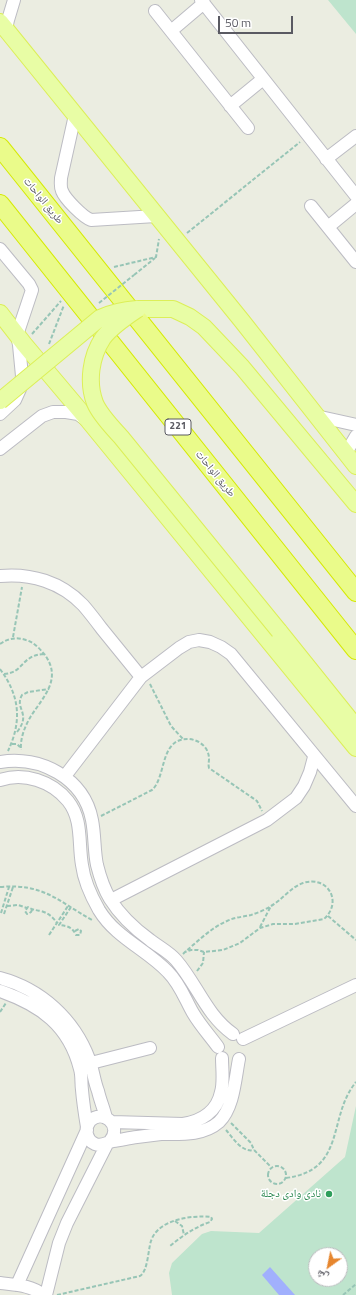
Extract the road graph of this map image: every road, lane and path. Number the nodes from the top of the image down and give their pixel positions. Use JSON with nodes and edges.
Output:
{"nodes":[{"id":1,"x":14,"y":0,"type":"edge"},
{"id":2,"x":202,"y":2,"type":"edge"},
{"id":3,"x":155,"y":11,"type":"dead end"},
{"id":4,"x":3,"y":26,"type":"edge"},
{"id":5,"x":170,"y":31,"type":"junction"},
{"id":6,"x":263,"y":79,"type":"junction"},
{"id":7,"x":230,"y":106,"type":"junction"},
{"id":8,"x":75,"y":115,"type":"junction"},
{"id":9,"x":248,"y":128,"type":"dead end"},
{"id":10,"x":308,"y":136,"type":"junction"},
{"id":11,"x":356,"y":136,"type":"edge"},
{"id":12,"x":0,"y":147,"type":"edge"},
{"id":13,"x":326,"y":160,"type":"junction"},
{"id":14,"x":356,"y":196,"type":"edge"},
{"id":15,"x":0,"y":204,"type":"edge"},
{"id":16,"x":356,"y":204,"type":"edge"},
{"id":17,"x":311,"y":206,"type":"dead end"},
{"id":18,"x":158,"y":219,"type":"junction"},
{"id":19,"x":328,"y":227,"type":"junction"},
{"id":20,"x":177,"y":241,"type":"junction"},
{"id":21,"x":0,"y":249,"type":"edge"},
{"id":22,"x":156,"y":258,"type":"junction"},
{"id":23,"x":356,"y":262,"type":"edge"},
{"id":24,"x":99,"y":271,"type":"junction"},
{"id":25,"x":69,"y":291,"type":"junction"},
{"id":26,"x":99,"y":304,"type":"dead end"},
{"id":27,"x":138,"y":309,"type":"junction"},
{"id":28,"x":0,"y":313,"type":"edge"},
{"id":29,"x":20,"y":340,"type":"junction"},
{"id":30,"x":48,"y":345,"type":"dead end"},
{"id":31,"x":0,"y":400,"type":"edge"},
{"id":32,"x":0,"y":414,"type":"edge"},
{"id":33,"x":316,"y":416,"type":"junction"},
{"id":34,"x":88,"y":420,"type":"junction"},
{"id":35,"x":356,"y":425,"type":"edge"},
{"id":36,"x":356,"y":436,"type":"edge"},
{"id":37,"x":0,"y":449,"type":"edge"},
{"id":38,"x":346,"y":453,"type":"junction"},
{"id":39,"x":356,"y":466,"type":"edge"},
{"id":40,"x":356,"y":504,"type":"edge"},
{"id":41,"x":0,"y":576,"type":"edge"},
{"id":42,"x":24,"y":576,"type":"junction"},
{"id":43,"x":350,"y":581,"type":"edge"},
{"id":44,"x":356,"y":592,"type":"edge"},
{"id":45,"x":13,"y":638,"type":"junction"},
{"id":46,"x":0,"y":644,"type":"edge"},
{"id":47,"x":356,"y":650,"type":"edge"},
{"id":48,"x":44,"y":654,"type":"junction"},
{"id":49,"x":0,"y":669,"type":"edge"},
{"id":50,"x":4,"y":674,"type":"junction"},
{"id":51,"x":143,"y":676,"type":"junction"},
{"id":52,"x":49,"y":688,"type":"junction"},
{"id":53,"x":356,"y":727,"type":"edge"},
{"id":54,"x":16,"y":734,"type":"junction"},
{"id":55,"x":183,"y":739,"type":"junction"},
{"id":56,"x":11,"y":745,"type":"junction"},
{"id":57,"x":21,"y":748,"type":"junction"},
{"id":58,"x":356,"y":748,"type":"edge"},
{"id":59,"x":314,"y":757,"type":"junction"},
{"id":60,"x":23,"y":761,"type":"junction"},
{"id":61,"x":2,"y":762,"type":"edge"},
{"id":62,"x":65,"y":776,"type":"junction"},
{"id":63,"x":0,"y":780,"type":"edge"},
{"id":64,"x":356,"y":806,"type":"edge"},
{"id":65,"x":92,"y":820,"type":"junction"},
{"id":66,"x":267,"y":820,"type":"junction"},
{"id":67,"x":78,"y":823,"type":"junction"},
{"id":68,"x":9,"y":887,"type":"junction"},
{"id":69,"x":13,"y":887,"type":"junction"},
{"id":70,"x":0,"y":888,"type":"edge"},
{"id":71,"x":111,"y":900,"type":"junction"},
{"id":72,"x":5,"y":901,"type":"junction"},
{"id":73,"x":0,"y":902,"type":"edge"},
{"id":74,"x":7,"y":906,"type":"junction"},
{"id":75,"x":69,"y":906,"type":"junction"},
{"id":76,"x":271,"y":906,"type":"junction"},
{"id":77,"x":27,"y":908,"type":"junction"},
{"id":78,"x":32,"y":910,"type":"junction"},
{"id":79,"x":328,"y":915,"type":"junction"},
{"id":80,"x":57,"y":923,"type":"junction"},
{"id":81,"x":110,"y":925,"type":"junction"},
{"id":82,"x":260,"y":928,"type":"junction"},
{"id":83,"x":75,"y":931,"type":"dead end"},
{"id":84,"x":49,"y":935,"type":"dead end"},
{"id":85,"x":356,"y":940,"type":"edge"},
{"id":86,"x":204,"y":952,"type":"junction"},
{"id":87,"x":181,"y":956,"type":"junction"},
{"id":88,"x":187,"y":974,"type":"junction"},
{"id":89,"x":0,"y":978,"type":"edge"},
{"id":90,"x":175,"y":980,"type":"junction"},
{"id":91,"x":356,"y":985,"type":"edge"},
{"id":92,"x":0,"y":991,"type":"edge"},
{"id":93,"x":238,"y":1036,"type":"junction"},
{"id":94,"x":150,"y":1048,"type":"dead end"},
{"id":95,"x":220,"y":1052,"type":"junction"},
{"id":96,"x":239,"y":1059,"type":"junction"},
{"id":97,"x":91,"y":1063,"type":"junction"},
{"id":98,"x":356,"y":1082,"type":"edge"},
{"id":99,"x":221,"y":1119,"type":"junction"},
{"id":100,"x":109,"y":1120,"type":"junction"},
{"id":101,"x":87,"y":1128,"type":"junction"},
{"id":102,"x":108,"y":1142,"type":"junction"},
{"id":103,"x":254,"y":1150,"type":"junction"},
{"id":104,"x":271,"y":1167,"type":"junction"},
{"id":105,"x":286,"y":1178,"type":"junction"},
{"id":106,"x":175,"y":1220,"type":"junction"},
{"id":107,"x":184,"y":1235,"type":"junction"},
{"id":108,"x":170,"y":1246,"type":"dead end"},
{"id":109,"x":0,"y":1283,"type":"edge"},
{"id":110,"x":356,"y":1284,"type":"edge"},
{"id":111,"x":17,"y":1285,"type":"junction"},
{"id":112,"x":43,"y":1295,"type":"edge"},
{"id":113,"x":46,"y":1295,"type":"edge"},
{"id":114,"x":56,"y":1295,"type":"edge"},
{"id":115,"x":343,"y":1295,"type":"edge"}],
"edges":[{"from":1,"to":4,"type":"street"},
{"from":2,"to":5,"type":"street"},
{"from":2,"to":6,"type":"street"},
{"from":3,"to":5,"type":"street"},
{"from":4,"to":8,"type":"main road"},
{"from":5,"to":7,"type":"street"},
{"from":6,"to":7,"type":"street"},
{"from":6,"to":10,"type":"street"},
{"from":7,"to":9,"type":"street"},
{"from":8,"to":18,"type":"main road"},
{"from":8,"to":18,"type":"street"},
{"from":10,"to":13,"type":"street"},
{"from":10,"to":20,"type":"path"},
{"from":11,"to":13,"type":"street"},
{"from":12,"to":24,"type":"highway","name":"طريق الواحات"},
{"from":13,"to":14,"type":"street"},
{"from":15,"to":25,"type":"highway","name":"طريق الواحات","number":"221"},
{"from":16,"to":19,"type":"street"},
{"from":17,"to":19,"type":"street"},
{"from":18,"to":20,"type":"main road"},
{"from":18,"to":22,"type":"path"},
{"from":19,"to":23,"type":"street"},
{"from":20,"to":33,"type":"main road"},
{"from":21,"to":29,"type":"street"},
{"from":22,"to":24,"type":"path"},
{"from":22,"to":26,"type":"path","bridge":true},
{"from":24,"to":43,"type":"highway","name":"طريق الواحات"},
{"from":25,"to":29,"type":"path"},
{"from":25,"to":30,"type":"path"},
{"from":25,"to":47,"type":"highway","name":"طريق الواحات","number":"221"},
{"from":27,"to":31,"type":"main road","bridge":true},
{"from":27,"to":40,"type":"main road"},
{"from":27,"to":53,"type":"main road","bridge":true},
{"from":28,"to":29,"type":"main road"},
{"from":29,"to":32,"type":"street"},
{"from":29,"to":34,"type":"main road"},
{"from":33,"to":35,"type":"street"},
{"from":33,"to":38,"type":"main road"},
{"from":34,"to":37,"type":"street"},
{"from":34,"to":58,"type":"main road"},
{"from":36,"to":38,"type":"street"},
{"from":38,"to":39,"type":"main road"},
{"from":41,"to":42,"type":"street"},
{"from":42,"to":45,"type":"path"},
{"from":42,"to":51,"type":"street"},
{"from":43,"to":44,"type":"highway","name":"طريق الواحات"},
{"from":45,"to":46,"type":"path"},
{"from":45,"to":48,"type":"path"},
{"from":48,"to":50,"type":"path"},
{"from":48,"to":52,"type":"path"},
{"from":49,"to":50,"type":"path"},
{"from":50,"to":54,"type":"path"},
{"from":51,"to":55,"type":"path"},
{"from":51,"to":59,"type":"street"},
{"from":51,"to":62,"type":"street"},
{"from":52,"to":54,"type":"path"},
{"from":52,"to":57,"type":"path"},
{"from":54,"to":56,"type":"path"},
{"from":55,"to":65,"type":"path"},
{"from":55,"to":66,"type":"path"},
{"from":56,"to":57,"type":"path"},
{"from":56,"to":61,"type":"path"},
{"from":57,"to":60,"type":"path"},
{"from":59,"to":64,"type":"street"},
{"from":59,"to":66,"type":"street"},
{"from":60,"to":61,"type":"street"},
{"from":60,"to":62,"type":"street"},
{"from":62,"to":65,"type":"street"},
{"from":63,"to":67,"type":"street"},
{"from":65,"to":67,"type":"street"},
{"from":65,"to":71,"type":"street"},
{"from":66,"to":71,"type":"street"},
{"from":67,"to":81,"type":"street"},
{"from":68,"to":69,"type":"path"},
{"from":68,"to":70,"type":"path"},
{"from":68,"to":72,"type":"path"},
{"from":69,"to":74,"type":"path"},
{"from":69,"to":75,"type":"path"},
{"from":71,"to":87,"type":"street"},
{"from":72,"to":73,"type":"path"},
{"from":72,"to":74,"type":"path"},
{"from":74,"to":77,"type":"path"},
{"from":75,"to":80,"type":"path"},
{"from":75,"to":81,"type":"path"},
{"from":75,"to":83,"type":"path"},
{"from":76,"to":79,"type":"path"},
{"from":76,"to":82,"type":"path"},
{"from":76,"to":87,"type":"path"},
{"from":77,"to":78,"type":"path"},
{"from":77,"to":78,"type":"path"},
{"from":78,"to":80,"type":"path"},
{"from":79,"to":82,"type":"path"},
{"from":79,"to":85,"type":"path"},
{"from":80,"to":84,"type":"path"},
{"from":81,"to":90,"type":"street"},
{"from":82,"to":86,"type":"path"},
{"from":86,"to":87,"type":"path"},
{"from":86,"to":88,"type":"path"},
{"from":87,"to":88,"type":"street"},
{"from":88,"to":90,"type":"street"},
{"from":88,"to":93,"type":"street"},
{"from":89,"to":97,"type":"street"},
{"from":90,"to":95,"type":"street"},
{"from":91,"to":93,"type":"street"},
{"from":92,"to":101,"type":"street"},
{"from":93,"to":95,"type":"street"},
{"from":93,"to":96,"type":"street"},
{"from":94,"to":97,"type":"street"},
{"from":95,"to":96,"type":"street"},
{"from":95,"to":100,"type":"street"},
{"from":96,"to":99,"type":"street"},
{"from":97,"to":100,"type":"street"},
{"from":98,"to":105,"type":"path"},
{"from":99,"to":102,"type":"street"},
{"from":99,"to":103,"type":"path"},
{"from":99,"to":103,"type":"path"},
{"from":100,"to":101,"type":"street"},
{"from":100,"to":102,"type":"street"},
{"from":101,"to":102,"type":"street"},
{"from":101,"to":111,"type":"street"},
{"from":102,"to":113,"type":"street"},
{"from":103,"to":104,"type":"path"},
{"from":104,"to":105,"type":"path"},
{"from":104,"to":105,"type":"path"},
{"from":106,"to":107,"type":"path"},
{"from":106,"to":107,"type":"path"},
{"from":106,"to":114,"type":"path"},
{"from":107,"to":108,"type":"path"},
{"from":109,"to":111,"type":"street"},
{"from":110,"to":115,"type":"path"},
{"from":111,"to":112,"type":"street"}]}
